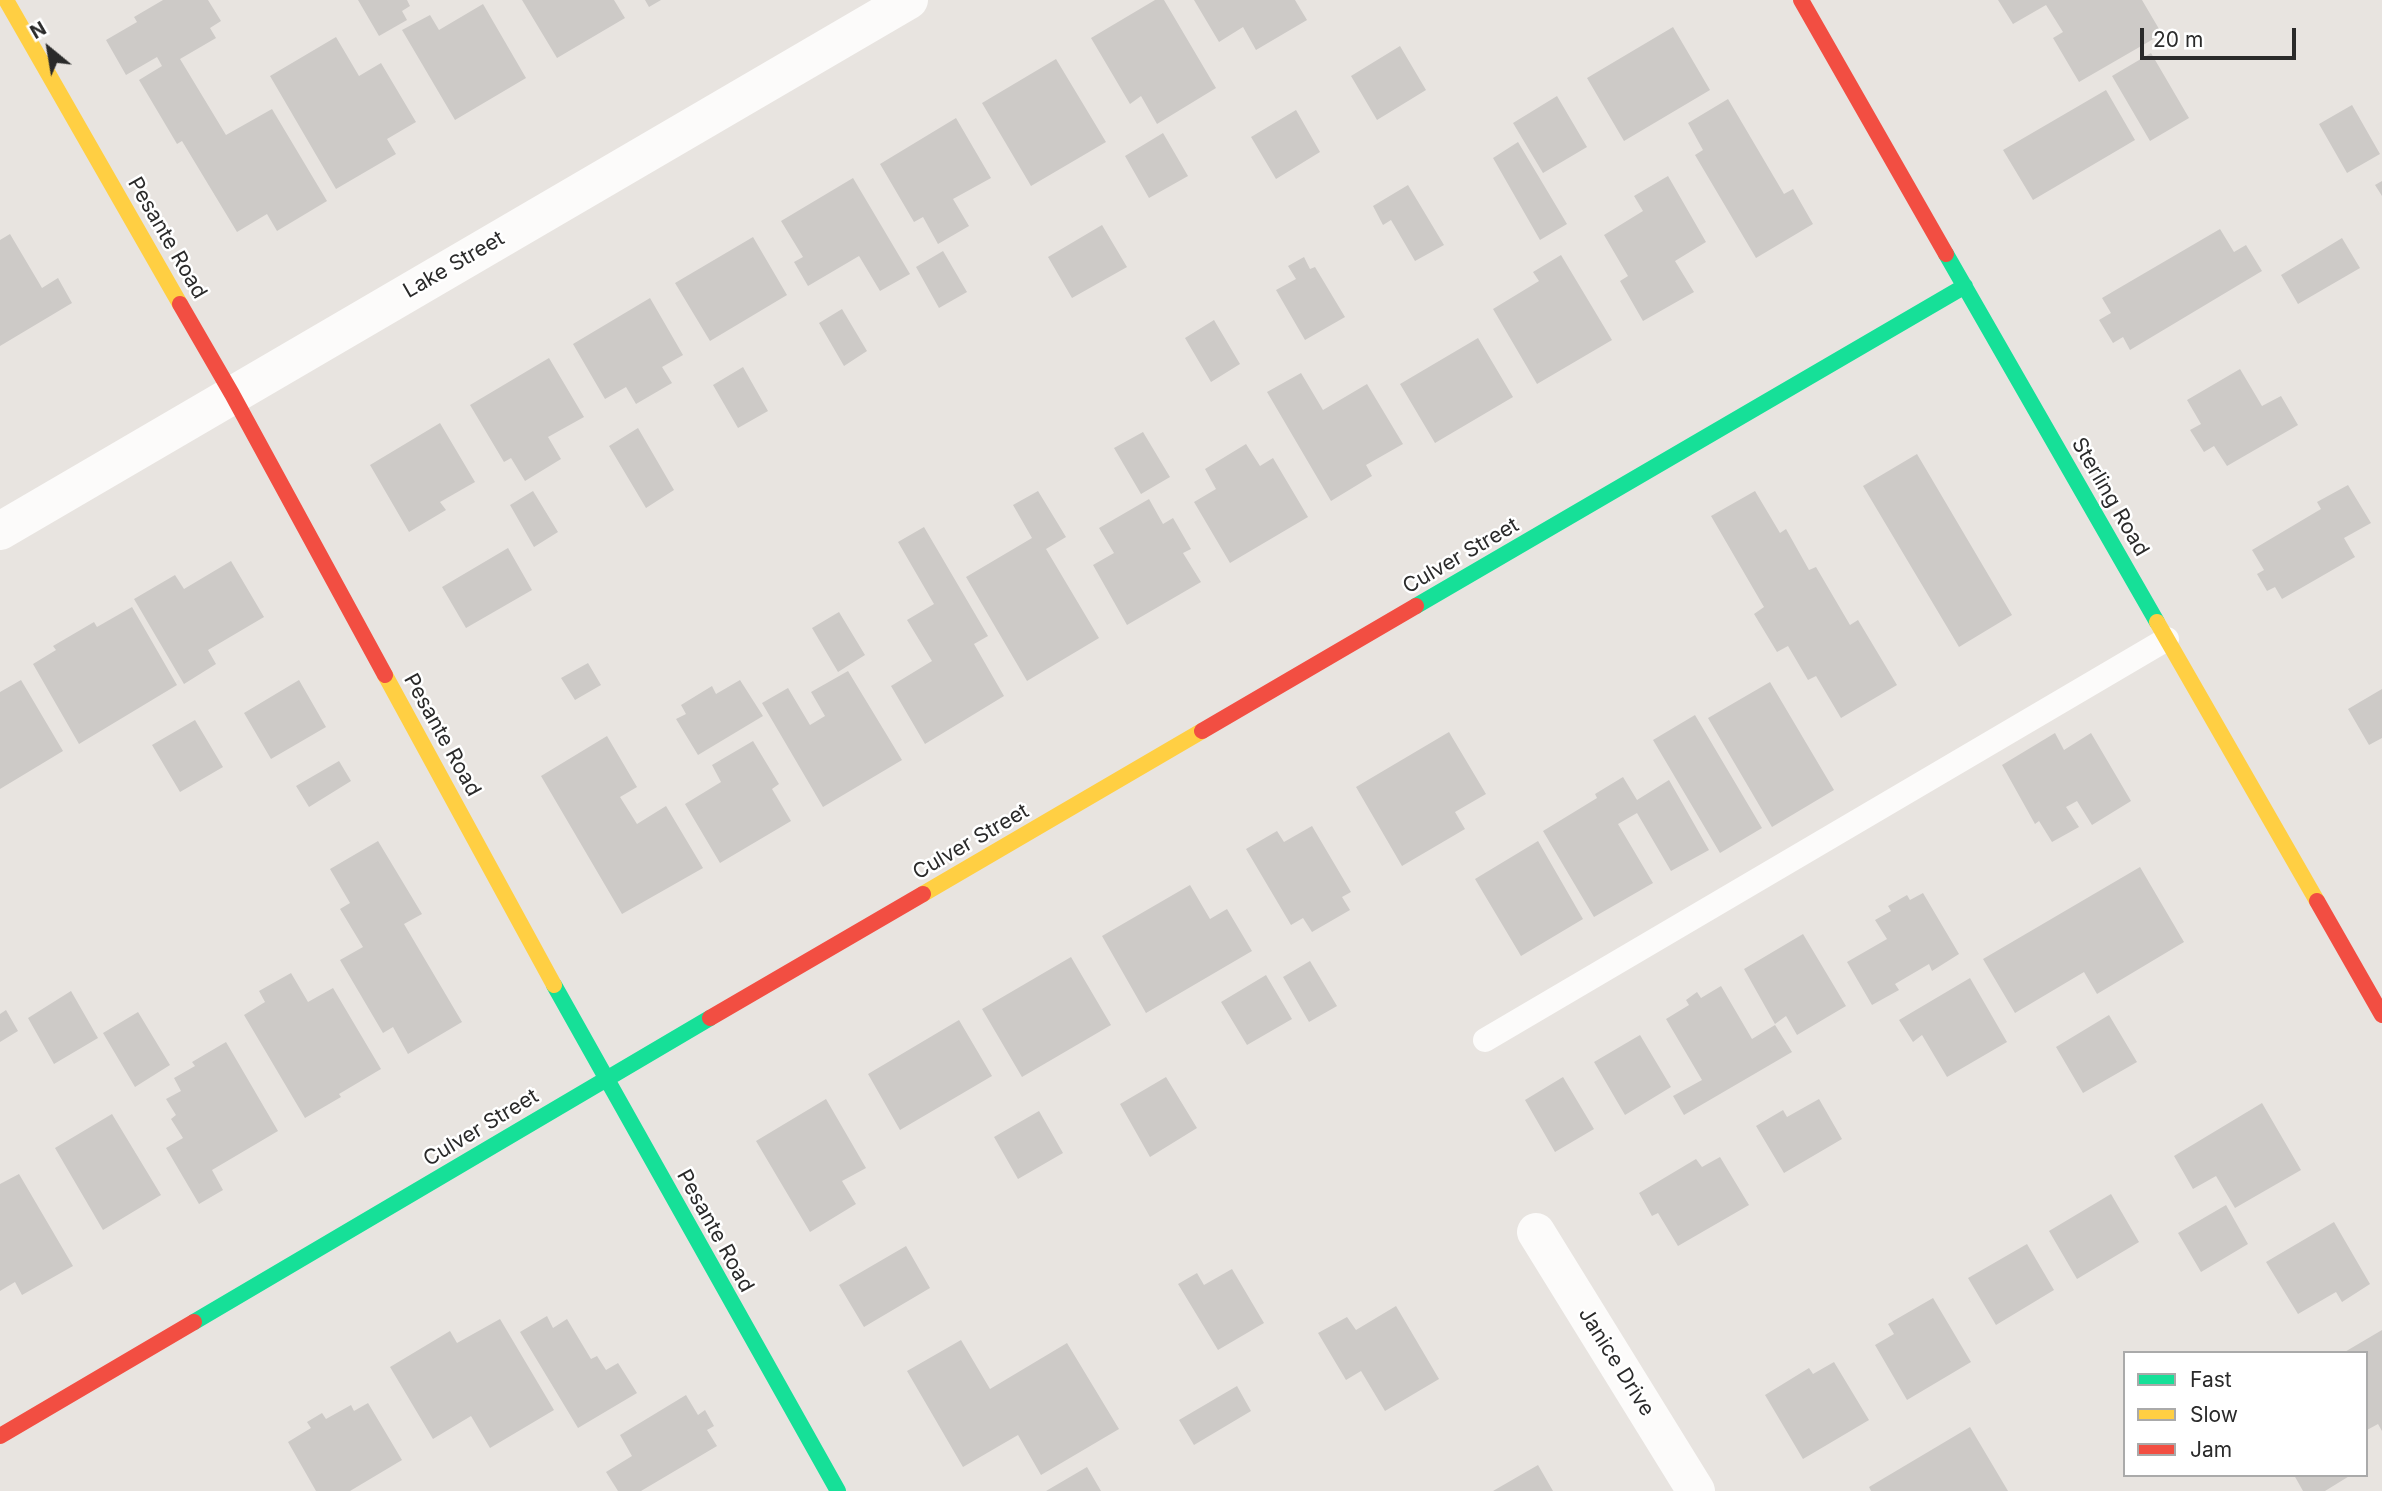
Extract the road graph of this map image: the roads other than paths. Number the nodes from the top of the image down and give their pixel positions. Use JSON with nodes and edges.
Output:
{"nodes":[{"id":1,"x":6,"y":0,"type":"edge"},
{"id":2,"x":909,"y":0,"type":"edge"},
{"id":3,"x":1801,"y":0,"type":"edge"},
{"id":4,"x":1965,"y":286,"type":"junction"},
{"id":5,"x":232,"y":394,"type":"junction"},
{"id":6,"x":0,"y":531,"type":"edge"},
{"id":7,"x":2167,"y":639,"type":"junction"},
{"id":8,"x":2382,"y":1015,"type":"edge"},
{"id":9,"x":1485,"y":1040,"type":"dead end"},
{"id":10,"x":605,"y":1079,"type":"junction"},
{"id":11,"x":1536,"y":1232,"type":"dead end"},
{"id":12,"x":0,"y":1436,"type":"edge"},
{"id":13,"x":838,"y":1491,"type":"edge"},
{"id":14,"x":1696,"y":1491,"type":"edge"}],
"edges":[{"from":1,"to":5,"type":"street","name":"Pesante Road"},
{"from":2,"to":5,"type":"street","name":"Lake Street"},
{"from":3,"to":4,"type":"street","name":"Sterling Road"},
{"from":4,"to":7,"type":"street","name":"Sterling Road"},
{"from":4,"to":10,"type":"street","name":"Culver Street"},
{"from":5,"to":6,"type":"street","name":"Lake Street"},
{"from":5,"to":10,"type":"street","name":"Pesante Road"},
{"from":7,"to":8,"type":"street","name":"Sterling Road"},
{"from":7,"to":9,"type":"lane"},
{"from":10,"to":12,"type":"street","name":"Culver Street"},
{"from":10,"to":13,"type":"street","name":"Pesante Road"},
{"from":11,"to":14,"type":"street","name":"Janice Drive"}]}
